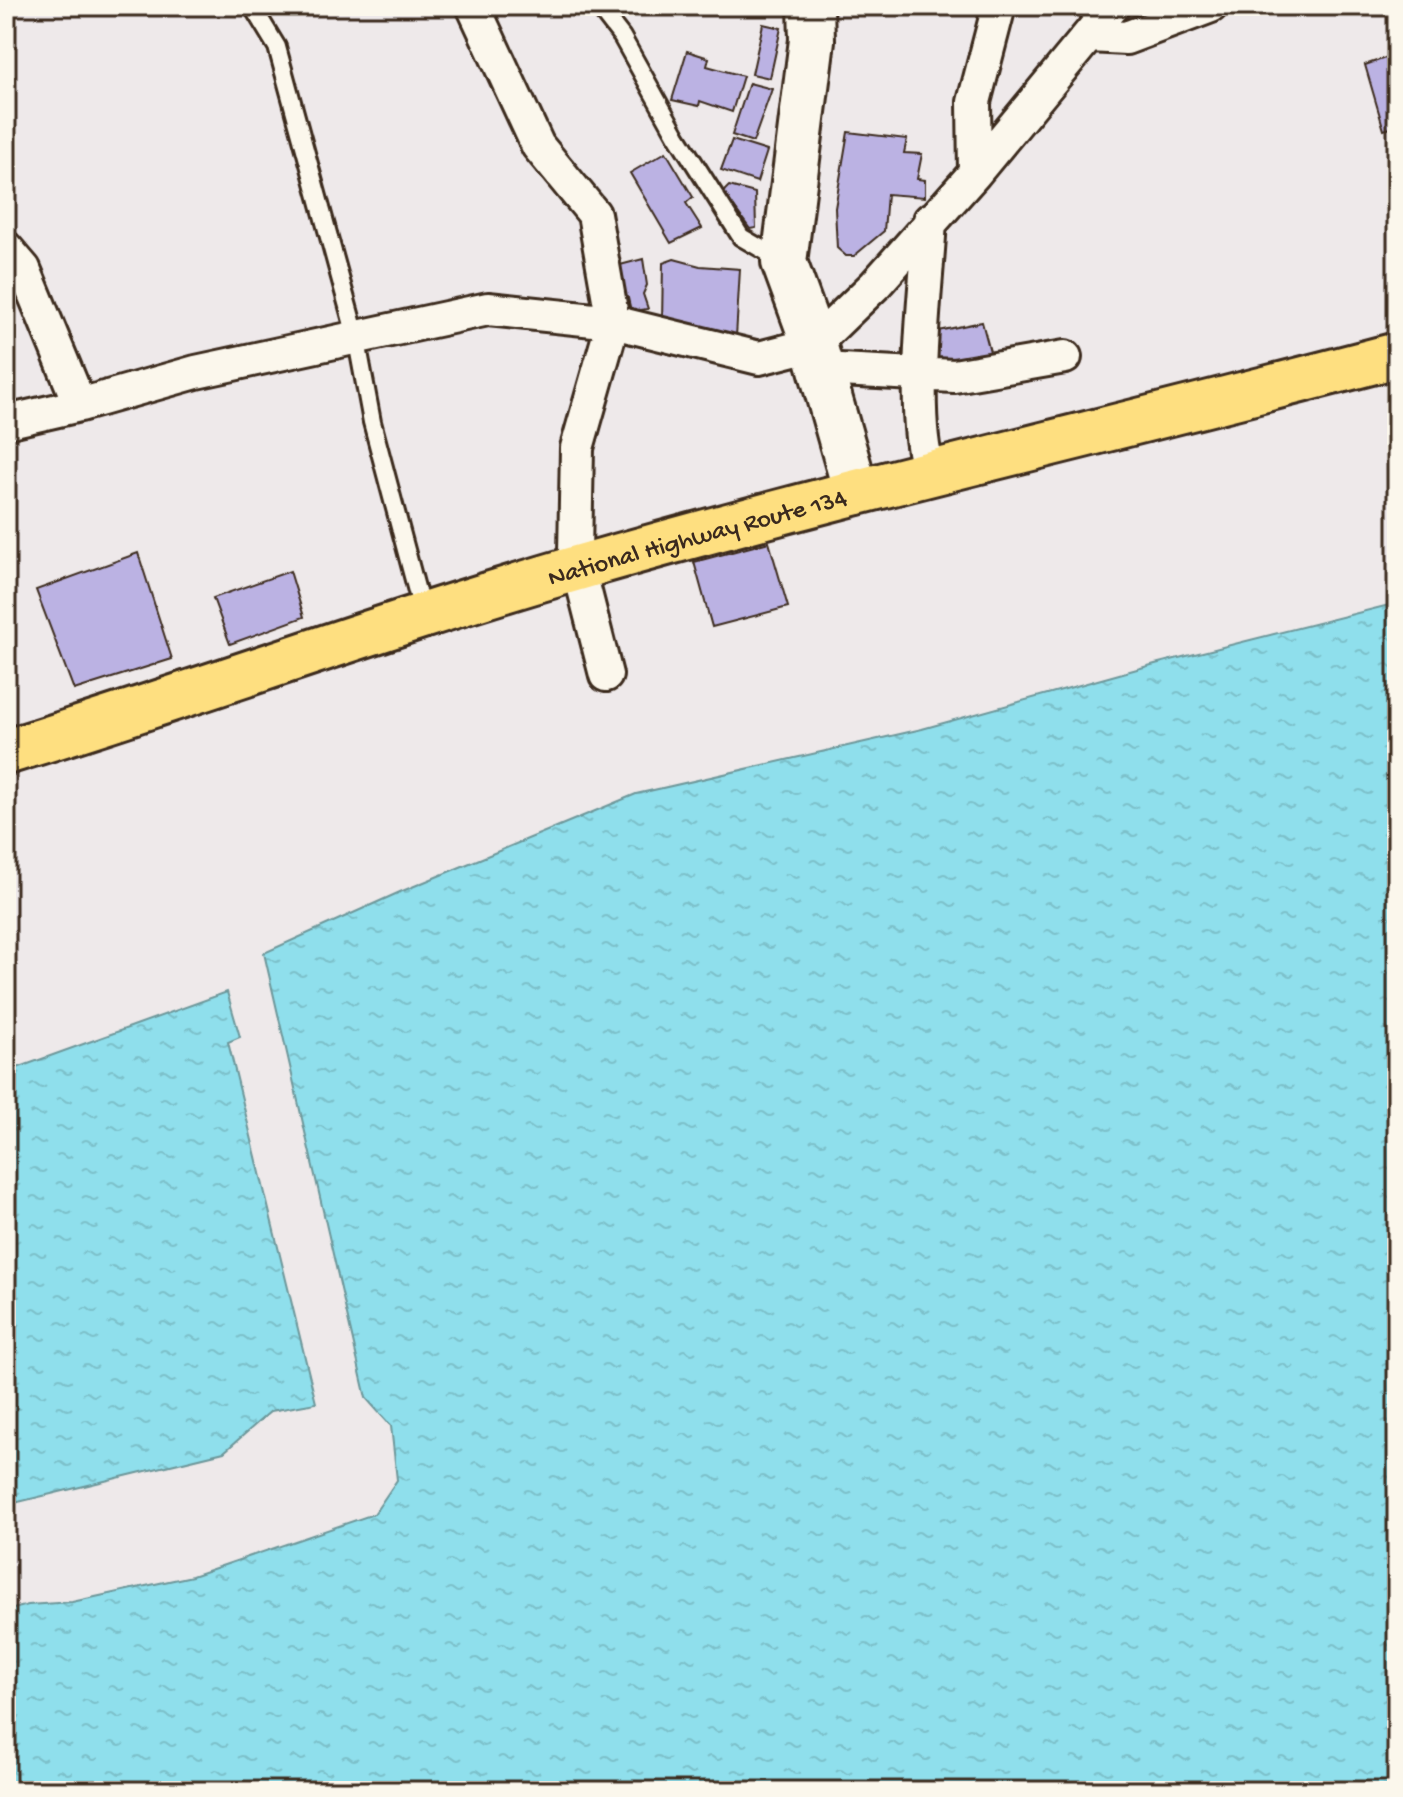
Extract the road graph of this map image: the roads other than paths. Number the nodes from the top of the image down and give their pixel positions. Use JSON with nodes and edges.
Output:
{"nodes":[{"id":1,"x":252,"y":6,"type":"edge"},
{"id":2,"x":473,"y":6,"type":"edge"},
{"id":3,"x":598,"y":6,"type":"edge"},
{"id":4,"x":811,"y":6,"type":"edge"},
{"id":5,"x":999,"y":6,"type":"edge"},
{"id":6,"x":1113,"y":6,"type":"edge"},
{"id":7,"x":1211,"y":6,"type":"edge"},
{"id":8,"x":1090,"y":36,"type":"junction"},
{"id":9,"x":975,"y":173,"type":"junction"},
{"id":10,"x":930,"y":220,"type":"junction"},
{"id":11,"x":6,"y":248,"type":"edge"},
{"id":12,"x":784,"y":262,"type":"junction"},
{"id":13,"x":613,"y":322,"type":"junction"},
{"id":14,"x":356,"y":336,"type":"junction"},
{"id":15,"x":1397,"y":355,"type":"edge"},
{"id":16,"x":817,"y":357,"type":"junction"},
{"id":17,"x":1065,"y":357,"type":"dead end"},
{"id":18,"x":921,"y":372,"type":"junction"},
{"id":19,"x":80,"y":405,"type":"junction"},
{"id":20,"x":6,"y":422,"type":"edge"},
{"id":21,"x":929,"y":471,"type":"junction"},
{"id":22,"x":856,"y":492,"type":"junction"},
{"id":23,"x":578,"y":568,"type":"junction"},
{"id":24,"x":423,"y":614,"type":"junction"},
{"id":25,"x":606,"y":675,"type":"dead end"},
{"id":26,"x":6,"y":752,"type":"edge"}],
"edges":[{"from":1,"to":14,"type":"lane"},
{"from":2,"to":13,"type":"street"},
{"from":3,"to":12,"type":"lane"},
{"from":4,"to":12,"type":"street"},
{"from":5,"to":9,"type":"street"},
{"from":6,"to":8,"type":"street"},
{"from":7,"to":8,"type":"street"},
{"from":8,"to":9,"type":"street"},
{"from":9,"to":10,"type":"street"},
{"from":10,"to":16,"type":"street"},
{"from":10,"to":18,"type":"street"},
{"from":11,"to":19,"type":"street"},
{"from":12,"to":16,"type":"street"},
{"from":13,"to":14,"type":"street"},
{"from":13,"to":16,"type":"street"},
{"from":13,"to":23,"type":"street"},
{"from":14,"to":19,"type":"street"},
{"from":14,"to":24,"type":"lane"},
{"from":15,"to":21,"type":"highway","name":"National Highway Route 134"},
{"from":16,"to":18,"type":"street"},
{"from":16,"to":22,"type":"street"},
{"from":17,"to":18,"type":"street"},
{"from":18,"to":21,"type":"street"},
{"from":19,"to":20,"type":"street"},
{"from":21,"to":22,"type":"highway","name":"National Highway Route 134"},
{"from":22,"to":23,"type":"highway","name":"National Highway Route 134"},
{"from":23,"to":24,"type":"highway","name":"National Highway Route 134"},
{"from":23,"to":25,"type":"street"},
{"from":24,"to":26,"type":"highway","name":"National Highway Route 134"}]}
